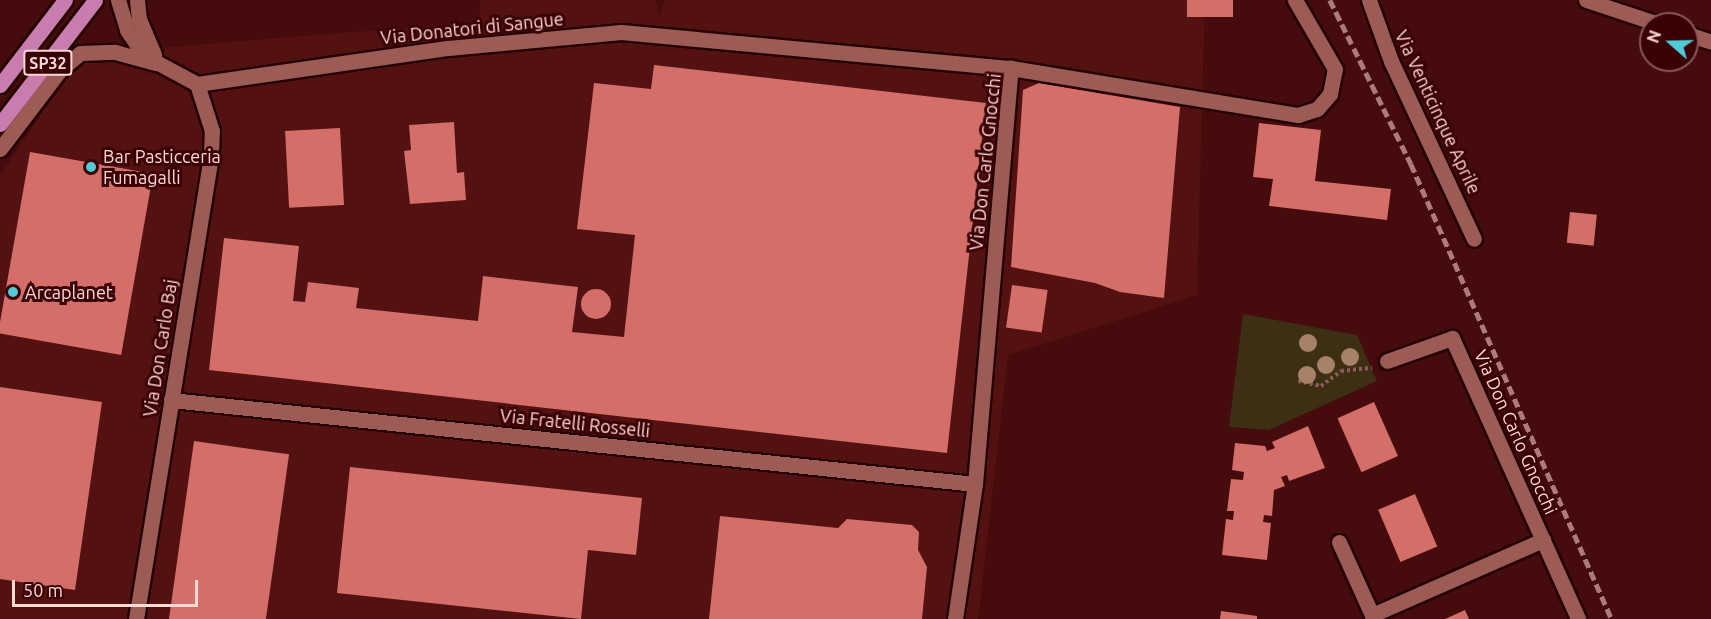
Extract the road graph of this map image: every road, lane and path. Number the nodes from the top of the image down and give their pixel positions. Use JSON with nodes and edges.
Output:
{"nodes":[{"id":1,"x":65,"y":0,"type":"edge"},
{"id":2,"x":95,"y":0,"type":"edge"},
{"id":3,"x":118,"y":0,"type":"edge"},
{"id":4,"x":137,"y":0,"type":"edge"},
{"id":5,"x":1295,"y":0,"type":"edge"},
{"id":6,"x":1369,"y":0,"type":"edge"},
{"id":7,"x":1586,"y":0,"type":"edge"},
{"id":8,"x":1639,"y":18,"type":"edge"},
{"id":9,"x":158,"y":63,"type":"junction"},
{"id":10,"x":1011,"y":68,"type":"junction"},
{"id":11,"x":196,"y":84,"type":"junction"},
{"id":12,"x":0,"y":85,"type":"edge"},
{"id":13,"x":0,"y":124,"type":"edge"},
{"id":14,"x":0,"y":149,"type":"edge"},
{"id":15,"x":1474,"y":239,"type":"dead end"},
{"id":16,"x":1387,"y":361,"type":"joint"},
{"id":17,"x":1298,"y":381,"type":"dead end"},
{"id":18,"x":171,"y":400,"type":"junction"},
{"id":19,"x":975,"y":484,"type":"junction"},
{"id":20,"x":1543,"y":540,"type":"junction"},
{"id":21,"x":1340,"y":542,"type":"dead end"},
{"id":22,"x":136,"y":619,"type":"edge"},
{"id":23,"x":955,"y":619,"type":"edge"},
{"id":24,"x":1578,"y":619,"type":"edge"}],
"edges":[{"from":1,"to":12,"type":"main road","number":"SP32"},
{"from":2,"to":13,"type":"main road","number":"SP32"},
{"from":3,"to":9,"type":"street"},
{"from":4,"to":9,"type":"street"},
{"from":5,"to":10,"type":"street","name":"Via Don Carlo Gnocchi"},
{"from":6,"to":15,"type":"street","name":"Via Venticinque Aprile"},
{"from":7,"to":8,"type":"street"},
{"from":9,"to":11,"type":"street"},
{"from":9,"to":14,"type":"street"},
{"from":10,"to":11,"type":"street","name":"Via Donatori di Sangue"},
{"from":10,"to":19,"type":"street","name":"Via Don Carlo Gnocchi"},
{"from":11,"to":18,"type":"street","name":"Via Don Carlo Baj"},
{"from":16,"to":17,"type":"path"},
{"from":16,"to":20,"type":"street","name":"Via Don Carlo Gnocchi"},
{"from":18,"to":19,"type":"street","name":"Via Fratelli Rosselli"},
{"from":18,"to":22,"type":"street","name":"Via Don Carlo Baj"},
{"from":19,"to":23,"type":"street","name":"Via Don Carlo Gnocchi"},
{"from":20,"to":21,"type":"street","name":"Via Don Carlo Gnocchi"},
{"from":20,"to":24,"type":"street","name":"Via Don Carlo Gnocchi"}]}
